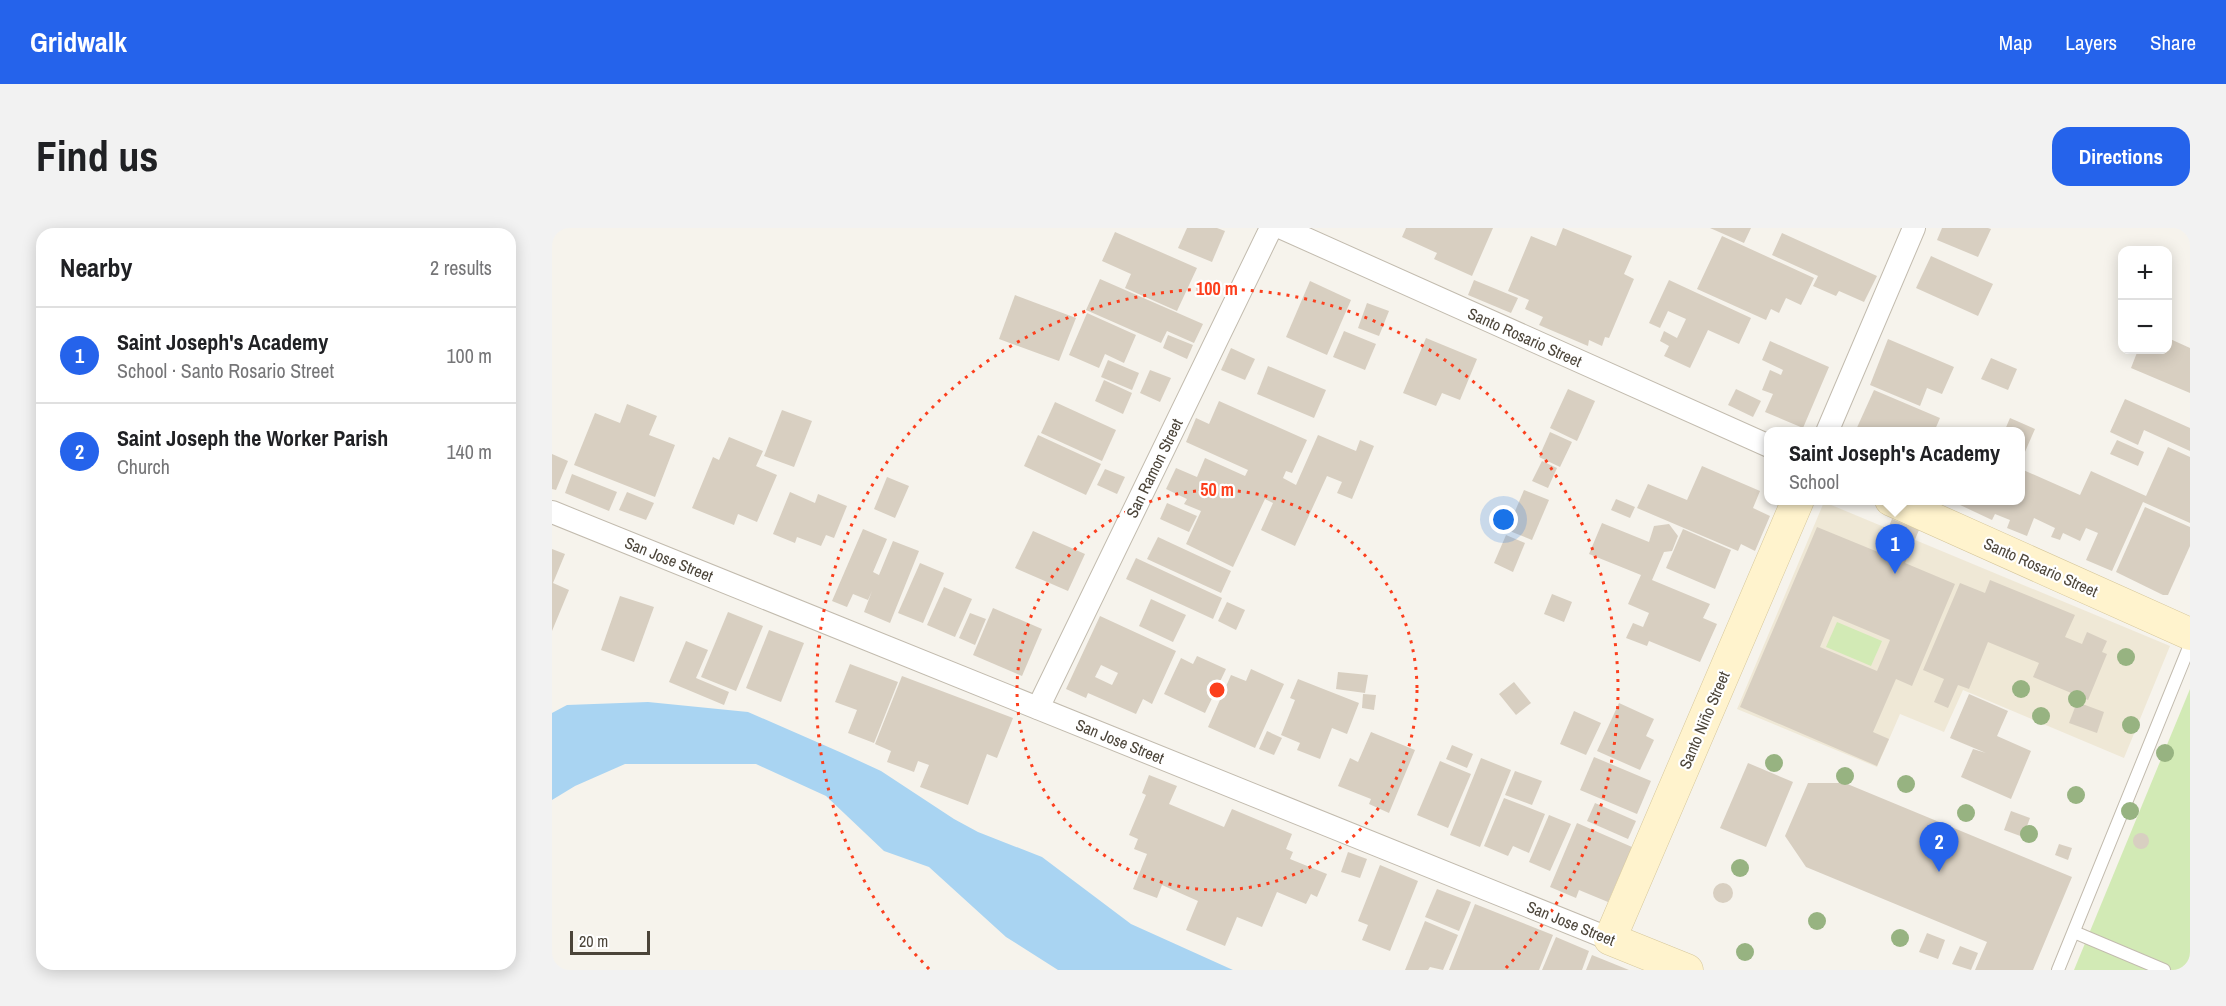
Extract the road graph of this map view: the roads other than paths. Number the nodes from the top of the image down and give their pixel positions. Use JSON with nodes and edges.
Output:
{"nodes":[{"id":1,"x":1271,"y":228,"type":"edge"},
{"id":2,"x":1282,"y":228,"type":"edge"},
{"id":3,"x":1914,"y":228,"type":"edge"},
{"id":4,"x":1829,"y":427,"type":"edge"},
{"id":5,"x":1764,"y":444,"type":"edge"},
{"id":6,"x":1796,"y":505,"type":"edge"},
{"id":7,"x":1900,"y":505,"type":"edge"},
{"id":8,"x":552,"y":512,"type":"edge"},
{"id":9,"x":2190,"y":634,"type":"edge"},
{"id":10,"x":2190,"y":645,"type":"edge"},
{"id":11,"x":1038,"y":708,"type":"junction"},
{"id":12,"x":2074,"y":932,"type":"junction"},
{"id":13,"x":1610,"y":939,"type":"junction"},
{"id":14,"x":1688,"y":970,"type":"edge"},
{"id":15,"x":2058,"y":970,"type":"edge"},
{"id":16,"x":2164,"y":970,"type":"edge"}],
"edges":[{"from":1,"to":11,"type":"street","name":"San Ramon Street"},
{"from":2,"to":5,"type":"street","name":"Santo Rosario Street"},
{"from":3,"to":4,"type":"street"},
{"from":6,"to":13,"type":"main road","name":"Santo Niño Street"},
{"from":7,"to":9,"type":"main road","name":"Santo Rosario Street"},
{"from":8,"to":11,"type":"street","name":"San Jose Street"},
{"from":10,"to":12,"type":"lane"},
{"from":11,"to":13,"type":"street","name":"San Jose Street"},
{"from":12,"to":15,"type":"lane"},
{"from":12,"to":16,"type":"lane"},
{"from":13,"to":14,"type":"main road","name":"San Jose Street"}]}
